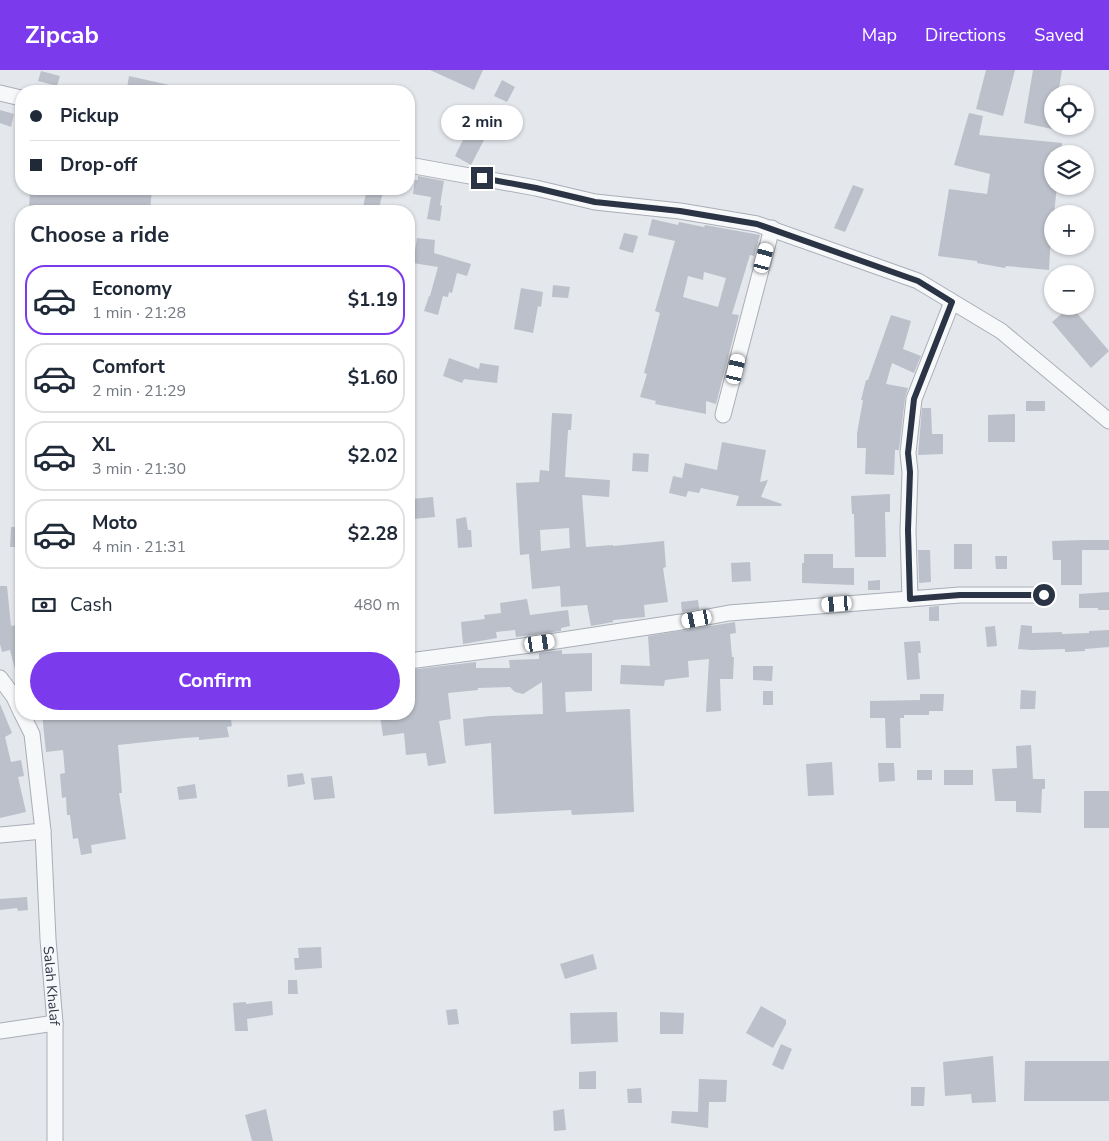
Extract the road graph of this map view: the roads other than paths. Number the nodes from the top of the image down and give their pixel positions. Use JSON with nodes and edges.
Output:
{"nodes":[{"id":1,"x":0,"y":94,"type":"edge"},
{"id":2,"x":15,"y":97,"type":"edge"},
{"id":3,"x":415,"y":167,"type":"edge"},
{"id":4,"x":772,"y":228,"type":"junction"},
{"id":5,"x":952,"y":302,"type":"junction"},
{"id":6,"x":722,"y":415,"type":"dead end"},
{"id":7,"x":1109,"y":421,"type":"edge"},
{"id":8,"x":1044,"y":595,"type":"dead end"},
{"id":9,"x":910,"y":599,"type":"junction"},
{"id":10,"x":415,"y":660,"type":"edge"},
{"id":11,"x":0,"y":678,"type":"edge"},
{"id":12,"x":15,"y":694,"type":"edge"},
{"id":13,"x":25,"y":720,"type":"edge"},
{"id":14,"x":43,"y":831,"type":"junction"},
{"id":15,"x":0,"y":835,"type":"edge"},
{"id":16,"x":55,"y":1023,"type":"junction"},
{"id":17,"x":0,"y":1031,"type":"edge"},
{"id":18,"x":55,"y":1141,"type":"edge"}],
"edges":[{"from":1,"to":2,"type":"street"},
{"from":3,"to":4,"type":"street"},
{"from":4,"to":5,"type":"street"},
{"from":4,"to":6,"type":"street"},
{"from":5,"to":7,"type":"street"},
{"from":5,"to":9,"type":"street"},
{"from":8,"to":9,"type":"street"},
{"from":9,"to":10,"type":"street"},
{"from":11,"to":12,"type":"street","name":"Salah Khalaf"},
{"from":13,"to":14,"type":"street","name":"Salah Khalaf"},
{"from":14,"to":15,"type":"street"},
{"from":14,"to":16,"type":"street","name":"Salah Khalaf"},
{"from":16,"to":17,"type":"street"},
{"from":16,"to":18,"type":"street","name":"Salah Khalaf"}]}
